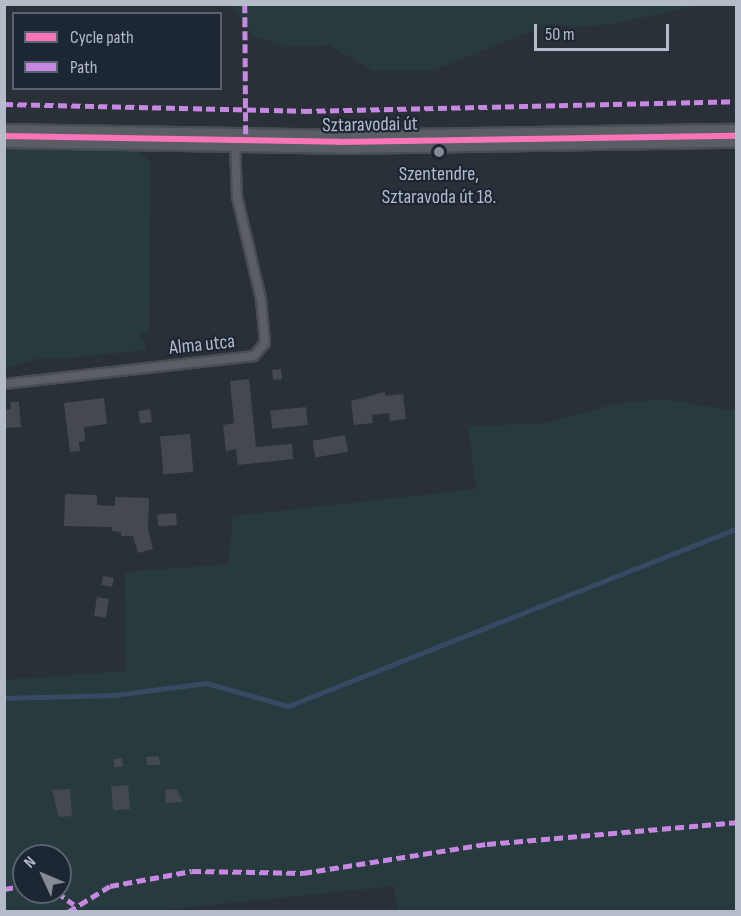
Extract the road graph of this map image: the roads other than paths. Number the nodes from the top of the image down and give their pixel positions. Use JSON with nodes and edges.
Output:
{"nodes":[{"id":1,"x":4,"y":136,"type":"edge"},
{"id":2,"x":736,"y":136,"type":"edge"},
{"id":3,"x":235,"y":142,"type":"junction"},
{"id":4,"x":4,"y":384,"type":"edge"}],
"edges":[{"from":1,"to":3,"type":"street","name":"Sztaravodai út"},
{"from":2,"to":3,"type":"street","name":"Sztaravodai út"},
{"from":3,"to":4,"type":"lane","name":"Alma utca"}]}
